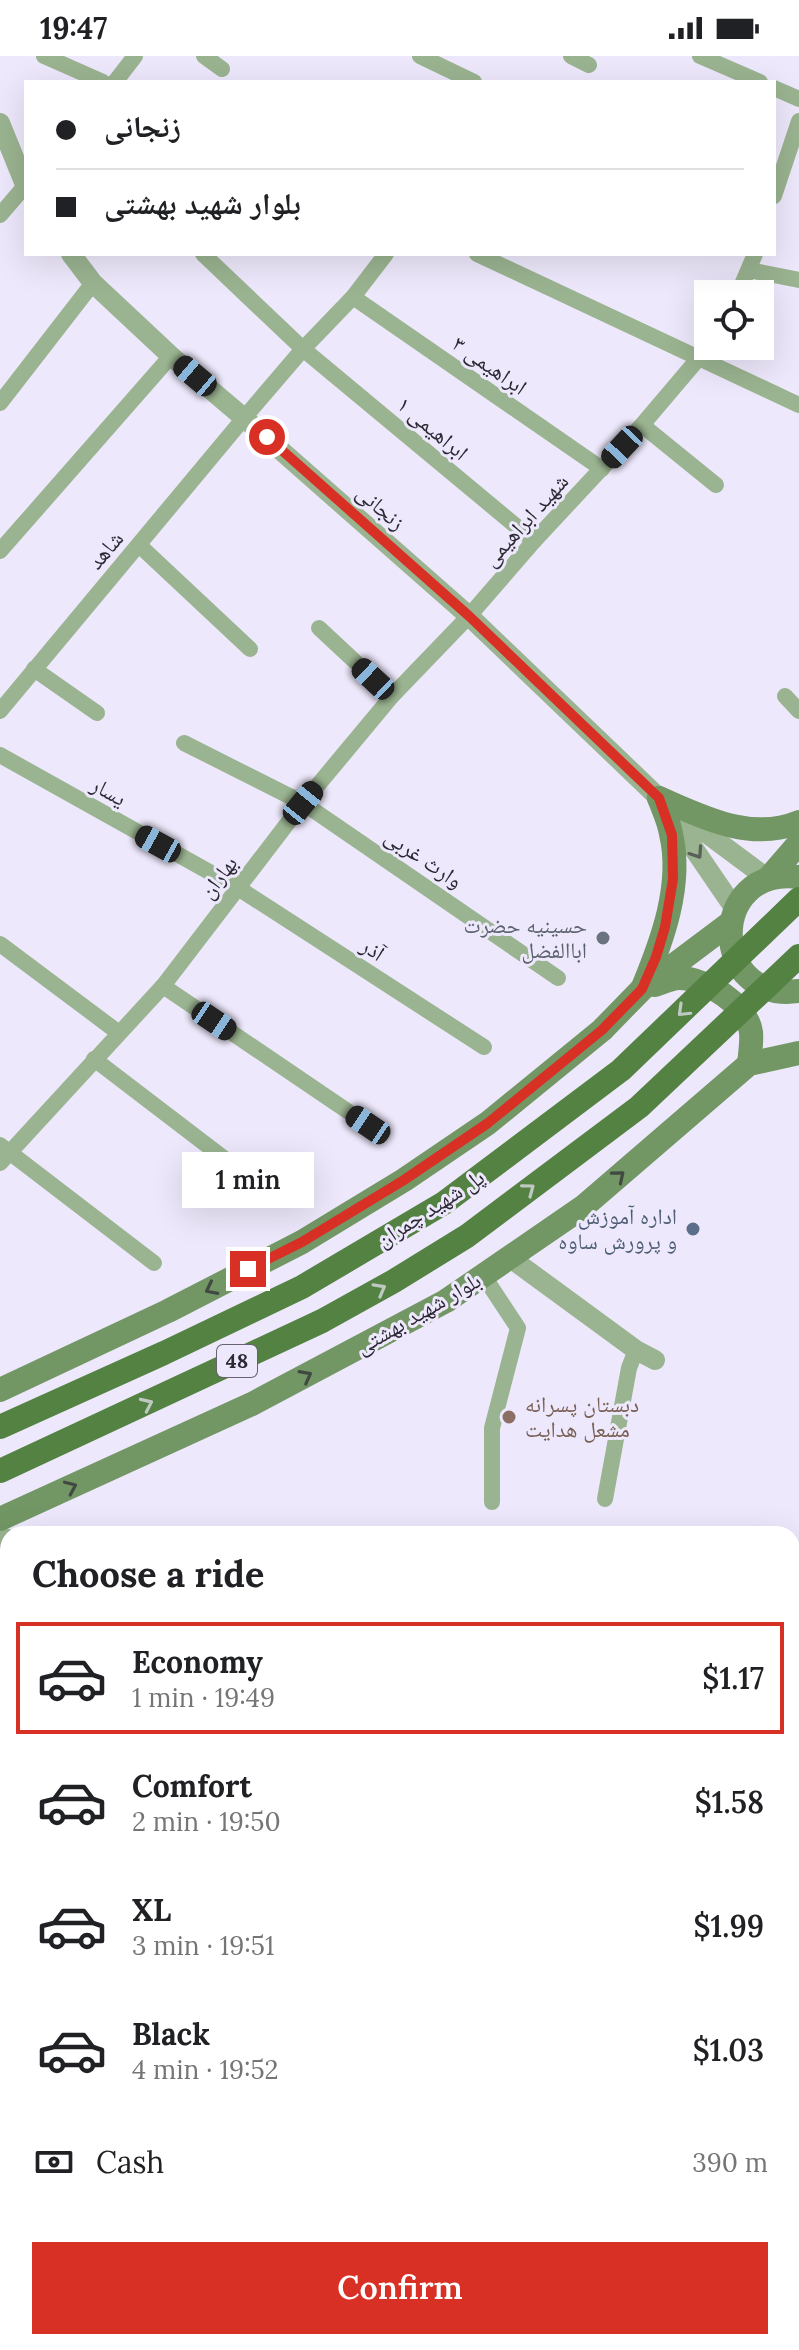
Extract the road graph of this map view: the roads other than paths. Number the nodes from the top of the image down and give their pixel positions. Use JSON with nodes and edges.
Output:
{"nodes":[{"id":1,"x":44,"y":56,"type":"edge"},
{"id":2,"x":135,"y":56,"type":"edge"},
{"id":3,"x":204,"y":56,"type":"edge"},
{"id":4,"x":420,"y":56,"type":"edge"},
{"id":5,"x":571,"y":56,"type":"edge"},
{"id":6,"x":700,"y":56,"type":"edge"},
{"id":7,"x":589,"y":65,"type":"dead end"},
{"id":8,"x":222,"y":69,"type":"dead end"},
{"id":9,"x":98,"y":80,"type":"edge"},
{"id":10,"x":117,"y":80,"type":"edge"},
{"id":11,"x":470,"y":80,"type":"edge"},
{"id":12,"x":755,"y":80,"type":"edge"},
{"id":13,"x":776,"y":89,"type":"edge"},
{"id":14,"x":799,"y":99,"type":"edge"},
{"id":15,"x":799,"y":121,"type":"edge"},
{"id":16,"x":0,"y":123,"type":"edge"},
{"id":17,"x":24,"y":182,"type":"edge"},
{"id":18,"x":24,"y":189,"type":"edge"},
{"id":19,"x":776,"y":190,"type":"edge"},
{"id":20,"x":0,"y":215,"type":"edge"},
{"id":21,"x":73,"y":256,"type":"edge"},
{"id":22,"x":205,"y":256,"type":"edge"},
{"id":23,"x":384,"y":256,"type":"edge"},
{"id":24,"x":482,"y":256,"type":"edge"},
{"id":25,"x":752,"y":262,"type":"edge"},
{"id":26,"x":799,"y":280,"type":"edge"},
{"id":27,"x":93,"y":283,"type":"junction"},
{"id":28,"x":353,"y":297,"type":"junction"},
{"id":29,"x":694,"y":347,"type":"edge"},
{"id":30,"x":303,"y":349,"type":"junction"},
{"id":31,"x":171,"y":356,"type":"junction"},
{"id":32,"x":698,"y":360,"type":"edge"},
{"id":33,"x":719,"y":360,"type":"edge"},
{"id":34,"x":0,"y":403,"type":"edge"},
{"id":35,"x":799,"y":405,"type":"edge"},
{"id":36,"x":244,"y":418,"type":"junction"},
{"id":37,"x":642,"y":425,"type":"junction"},
{"id":38,"x":602,"y":469,"type":"junction"},
{"id":39,"x":716,"y":485,"type":"dead end"},
{"id":40,"x":534,"y":541,"type":"junction"},
{"id":41,"x":139,"y":545,"type":"junction"},
{"id":42,"x":0,"y":551,"type":"edge"},
{"id":43,"x":469,"y":616,"type":"junction"},
{"id":44,"x":319,"y":628,"type":"dead end"},
{"id":45,"x":250,"y":649,"type":"dead end"},
{"id":46,"x":34,"y":669,"type":"junction"},
{"id":47,"x":392,"y":696,"type":"junction"},
{"id":48,"x":785,"y":696,"type":"dead end"},
{"id":49,"x":0,"y":711,"type":"edge"},
{"id":50,"x":799,"y":711,"type":"edge"},
{"id":51,"x":97,"y":713,"type":"dead end"},
{"id":52,"x":184,"y":743,"type":"dead end"},
{"id":53,"x":0,"y":755,"type":"edge"},
{"id":54,"x":659,"y":798,"type":"junction"},
{"id":55,"x":303,"y":803,"type":"junction"},
{"id":56,"x":799,"y":822,"type":"edge"},
{"id":57,"x":799,"y":843,"type":"edge"},
{"id":58,"x":799,"y":877,"type":"edge"},
{"id":59,"x":768,"y":879,"type":"junction"},
{"id":60,"x":238,"y":888,"type":"junction"},
{"id":61,"x":799,"y":899,"type":"edge"},
{"id":62,"x":733,"y":916,"type":"junction"},
{"id":63,"x":0,"y":944,"type":"edge"},
{"id":64,"x":799,"y":956,"type":"edge"},
{"id":65,"x":558,"y":978,"type":"dead end"},
{"id":66,"x":163,"y":986,"type":"junction"},
{"id":67,"x":642,"y":989,"type":"junction"},
{"id":68,"x":799,"y":991,"type":"edge"},
{"id":69,"x":119,"y":1033,"type":"junction"},
{"id":70,"x":484,"y":1047,"type":"dead end"},
{"id":71,"x":799,"y":1053,"type":"edge"},
{"id":72,"x":94,"y":1059,"type":"junction"},
{"id":73,"x":749,"y":1064,"type":"junction"},
{"id":74,"x":368,"y":1125,"type":"dead end"},
{"id":75,"x":3,"y":1154,"type":"edge"},
{"id":76,"x":255,"y":1182,"type":"dead end"},
{"id":77,"x":509,"y":1257,"type":"junction"},
{"id":78,"x":154,"y":1263,"type":"dead end"},
{"id":79,"x":483,"y":1275,"type":"junction"},
{"id":80,"x":636,"y":1350,"type":"junction"},
{"id":81,"x":655,"y":1360,"type":"dead end"},
{"id":82,"x":0,"y":1390,"type":"edge"},
{"id":83,"x":0,"y":1427,"type":"edge"},
{"id":84,"x":0,"y":1471,"type":"edge"},
{"id":85,"x":605,"y":1499,"type":"dead end"},
{"id":86,"x":492,"y":1502,"type":"dead end"},
{"id":87,"x":0,"y":1519,"type":"edge"}],
"edges":[{"from":1,"to":9,"type":"street"},
{"from":2,"to":10,"type":"street"},
{"from":3,"to":8,"type":"street"},
{"from":4,"to":11,"type":"street"},
{"from":5,"to":7,"type":"street"},
{"from":6,"to":12,"type":"street"},
{"from":13,"to":14,"type":"street"},
{"from":15,"to":19,"type":"street"},
{"from":16,"to":17,"type":"street"},
{"from":18,"to":20,"type":"street"},
{"from":21,"to":27,"type":"street","name":"زنجانی"},
{"from":22,"to":30,"type":"street","name":"ابراهیمی ۱"},
{"from":23,"to":28,"type":"street","name":"شاهد"},
{"from":24,"to":29,"type":"street"},
{"from":25,"to":26,"type":"street"},
{"from":27,"to":31,"type":"street","name":"زنجانی"},
{"from":27,"to":34,"type":"street"},
{"from":28,"to":30,"type":"street","name":"شاهد"},
{"from":28,"to":38,"type":"street","name":"ابراهیمی ۳"},
{"from":30,"to":36,"type":"street","name":"شاهد"},
{"from":30,"to":40,"type":"street","name":"ابراهیمی ۱"},
{"from":31,"to":36,"type":"street","name":"زنجانی"},
{"from":31,"to":42,"type":"street"},
{"from":32,"to":37,"type":"street","name":"شهید ابراهیمی"},
{"from":33,"to":35,"type":"street"},
{"from":36,"to":41,"type":"street","name":"شاهد"},
{"from":36,"to":43,"type":"street","name":"زنجانی"},
{"from":37,"to":38,"type":"street","name":"شهید ابراهیمی"},
{"from":37,"to":39,"type":"street"},
{"from":38,"to":40,"type":"street","name":"شهید ابراهیمی"},
{"from":40,"to":43,"type":"street","name":"شهید ابراهیمی"},
{"from":41,"to":45,"type":"street"},
{"from":41,"to":46,"type":"street","name":"شاهد"},
{"from":43,"to":47,"type":"street","name":"بهاران"},
{"from":43,"to":54,"type":"street","name":"زنجانی"},
{"from":44,"to":47,"type":"street"},
{"from":46,"to":49,"type":"street","name":"شاهد"},
{"from":46,"to":51,"type":"street"},
{"from":47,"to":55,"type":"street","name":"بهاران"},
{"from":48,"to":50,"type":"street"},
{"from":52,"to":55,"type":"street","name":"وارث غربی"},
{"from":53,"to":60,"type":"street","name":"یسار"},
{"from":54,"to":56,"type":"main road"},
{"from":54,"to":59,"type":"street"},
{"from":54,"to":62,"type":"street","one_way":true},
{"from":54,"to":67,"type":"main road"},
{"from":55,"to":60,"type":"street","name":"بهاران"},
{"from":55,"to":65,"type":"street","name":"وارث غربی"},
{"from":57,"to":59,"type":"main road"},
{"from":58,"to":59,"type":"main road"},
{"from":59,"to":62,"type":"main road"},
{"from":60,"to":66,"type":"street","name":"بهاران"},
{"from":60,"to":70,"type":"street","name":"آذر"},
{"from":61,"to":83,"type":"main road","name":"پل شهید چمران","number":"48","one_way":true},
{"from":62,"to":67,"type":"main road"},
{"from":62,"to":68,"type":"main road"},
{"from":63,"to":69,"type":"street"},
{"from":84,"to":64,"type":"main road","name":"پل شهید چمران","number":"48","one_way":true},
{"from":66,"to":69,"type":"street","name":"بهاران"},
{"from":66,"to":74,"type":"street"},
{"from":67,"to":73,"type":"main road"},
{"from":67,"to":82,"type":"main road","one_way":true},
{"from":69,"to":72,"type":"street","name":"بهاران"},
{"from":71,"to":73,"type":"main road","name":"بلوار شهید بهشتی"},
{"from":72,"to":75,"type":"street","name":"بهاران"},
{"from":72,"to":76,"type":"street"},
{"from":77,"to":73,"type":"main road","name":"بلوار شهید بهشتی","one_way":true},
{"from":75,"to":78,"type":"street"},
{"from":77,"to":79,"type":"main road","name":"بلوار شهید بهشتی"},
{"from":77,"to":80,"type":"street"},
{"from":79,"to":86,"type":"street"},
{"from":87,"to":79,"type":"main road","name":"بلوار شهید بهشتی","one_way":true},
{"from":80,"to":81,"type":"street"},
{"from":80,"to":85,"type":"street"}]}
